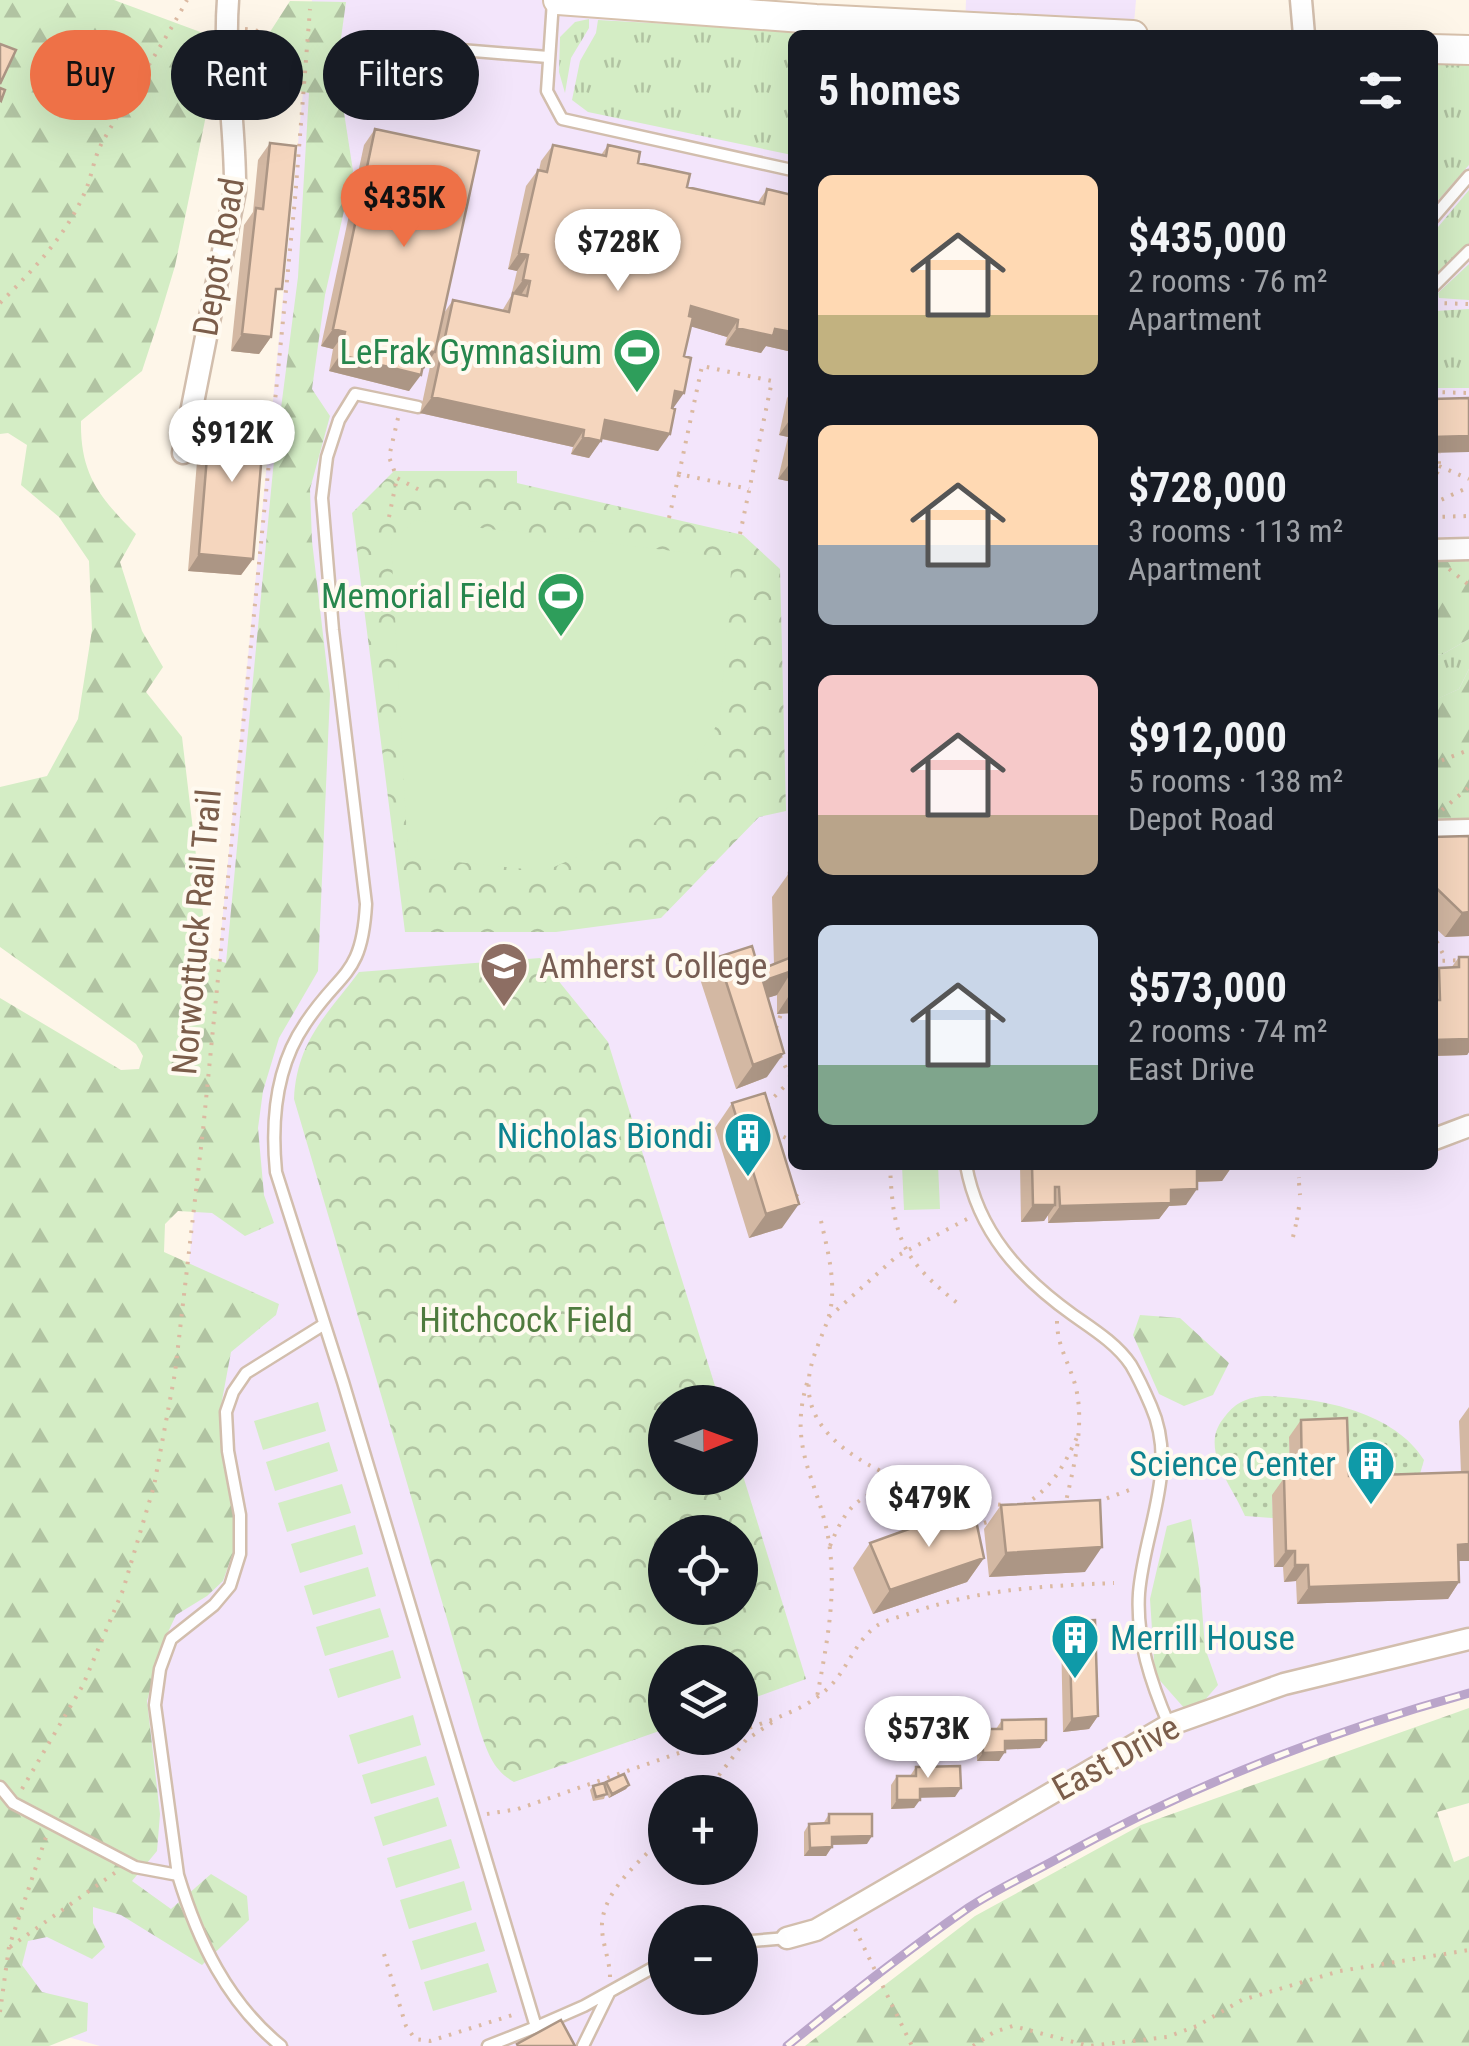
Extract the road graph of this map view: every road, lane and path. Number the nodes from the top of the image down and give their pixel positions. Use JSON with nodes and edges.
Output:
{"nodes":[{"id":1,"x":187,"y":0,"type":"edge"},
{"id":2,"x":228,"y":0,"type":"edge"},
{"id":3,"x":555,"y":0,"type":"edge"},
{"id":4,"x":1301,"y":0,"type":"edge"},
{"id":5,"x":742,"y":7,"type":"edge"},
{"id":6,"x":310,"y":10,"type":"dead end"},
{"id":7,"x":226,"y":28,"type":"junction"},
{"id":8,"x":1063,"y":30,"type":"edge"},
{"id":9,"x":1304,"y":30,"type":"edge"},
{"id":10,"x":1438,"y":50,"type":"edge"},
{"id":11,"x":1469,"y":50,"type":"edge"},
{"id":12,"x":479,"y":51,"type":"edge"},
{"id":13,"x":548,"y":57,"type":"junction"},
{"id":14,"x":304,"y":92,"type":"junction"},
{"id":15,"x":788,"y":169,"type":"edge"},
{"id":16,"x":1469,"y":176,"type":"edge"},
{"id":17,"x":1438,"y":212,"type":"edge"},
{"id":18,"x":1469,"y":251,"type":"edge"},
{"id":19,"x":1438,"y":282,"type":"edge"},
{"id":20,"x":1438,"y":302,"type":"edge"},
{"id":21,"x":0,"y":303,"type":"edge"},
{"id":22,"x":1469,"y":304,"type":"edge"},
{"id":23,"x":1438,"y":392,"type":"edge"},
{"id":24,"x":1469,"y":393,"type":"edge"},
{"id":25,"x":401,"y":404,"type":"junction"},
{"id":26,"x":418,"y":407,"type":"dead end"},
{"id":27,"x":183,"y":453,"type":"dead end"},
{"id":28,"x":1439,"y":453,"type":"edge"},
{"id":29,"x":1439,"y":466,"type":"joint"},
{"id":30,"x":679,"y":474,"type":"junction"},
{"id":31,"x":396,"y":478,"type":"junction"},
{"id":32,"x":1469,"y":479,"type":"edge"},
{"id":33,"x":1469,"y":488,"type":"edge"},
{"id":34,"x":749,"y":489,"type":"junction"},
{"id":35,"x":425,"y":493,"type":"dead end"},
{"id":36,"x":1438,"y":501,"type":"edge"},
{"id":37,"x":1469,"y":516,"type":"edge"},
{"id":38,"x":389,"y":518,"type":"dead end"},
{"id":39,"x":669,"y":518,"type":"dead end"},
{"id":40,"x":1438,"y":518,"type":"edge"},
{"id":41,"x":740,"y":534,"type":"dead end"},
{"id":42,"x":1469,"y":549,"type":"edge"},
{"id":43,"x":1438,"y":550,"type":"edge"},
{"id":44,"x":1469,"y":750,"type":"edge"},
{"id":45,"x":1438,"y":762,"type":"edge"},
{"id":46,"x":1469,"y":787,"type":"edge"},
{"id":47,"x":1438,"y":813,"type":"edge"},
{"id":48,"x":1469,"y":830,"type":"edge"},
{"id":49,"x":1438,"y":831,"type":"edge"},
{"id":50,"x":1438,"y":944,"type":"edge"},
{"id":51,"x":1446,"y":960,"type":"junction"},
{"id":52,"x":1469,"y":960,"type":"edge"},
{"id":53,"x":1438,"y":961,"type":"edge"},
{"id":54,"x":781,"y":1014,"type":"dead end"},
{"id":55,"x":773,"y":1032,"type":"edge"},
{"id":56,"x":778,"y":1050,"type":"edge"},
{"id":57,"x":788,"y":1074,"type":"edge"},
{"id":58,"x":788,"y":1083,"type":"edge"},
{"id":59,"x":764,"y":1113,"type":"edge"},
{"id":60,"x":1469,"y":1126,"type":"edge"},
{"id":61,"x":765,"y":1127,"type":"edge"},
{"id":62,"x":1438,"y":1138,"type":"edge"},
{"id":63,"x":788,"y":1139,"type":"edge"},
{"id":64,"x":890,"y":1170,"type":"edge"},
{"id":65,"x":967,"y":1170,"type":"edge"},
{"id":66,"x":1298,"y":1170,"type":"edge"},
{"id":67,"x":791,"y":1189,"type":"edge"},
{"id":68,"x":1300,"y":1194,"type":"dead end"},
{"id":69,"x":803,"y":1204,"type":"edge"},
{"id":70,"x":1299,"y":1207,"type":"dead end"},
{"id":71,"x":980,"y":1214,"type":"junction"},
{"id":72,"x":821,"y":1220,"type":"dead end"},
{"id":73,"x":1293,"y":1237,"type":"dead end"},
{"id":74,"x":906,"y":1250,"type":"junction"},
{"id":75,"x":961,"y":1306,"type":"dead end"},
{"id":76,"x":829,"y":1317,"type":"junction"},
{"id":77,"x":1057,"y":1321,"type":"dead end"},
{"id":78,"x":323,"y":1324,"type":"junction"},
{"id":79,"x":810,"y":1374,"type":"junction"},
{"id":80,"x":1078,"y":1436,"type":"junction"},
{"id":81,"x":911,"y":1484,"type":"junction"},
{"id":82,"x":1132,"y":1490,"type":"dead end"},
{"id":83,"x":942,"y":1494,"type":"junction"},
{"id":84,"x":1087,"y":1505,"type":"edge"},
{"id":85,"x":1006,"y":1506,"type":"edge"},
{"id":86,"x":1076,"y":1507,"type":"edge"},
{"id":87,"x":1037,"y":1508,"type":"edge"},
{"id":88,"x":1004,"y":1517,"type":"edge"},
{"id":89,"x":966,"y":1528,"type":"edge"},
{"id":90,"x":950,"y":1532,"type":"edge"},
{"id":91,"x":830,"y":1546,"type":"junction"},
{"id":92,"x":1114,"y":1583,"type":"dead end"},
{"id":93,"x":1469,"y":1639,"type":"edge"},
{"id":94,"x":817,"y":1697,"type":"junction"},
{"id":95,"x":780,"y":1717,"type":"junction"},
{"id":96,"x":758,"y":1725,"type":"edge"},
{"id":97,"x":1169,"y":1725,"type":"junction"},
{"id":98,"x":673,"y":1755,"type":"edge"},
{"id":99,"x":719,"y":1775,"type":"edge"},
{"id":100,"x":0,"y":1787,"type":"edge"},
{"id":101,"x":14,"y":1803,"type":"junction"},
{"id":102,"x":472,"y":1816,"type":"junction"},
{"id":103,"x":44,"y":1820,"type":"junction"},
{"id":104,"x":648,"y":1854,"type":"edge"},
{"id":105,"x":135,"y":1867,"type":"junction"},
{"id":106,"x":178,"y":1875,"type":"junction"},
{"id":107,"x":847,"y":1912,"type":"junction"},
{"id":108,"x":788,"y":1938,"type":"joint"},
{"id":109,"x":758,"y":1940,"type":"edge"},
{"id":110,"x":10,"y":1947,"type":"junction"},
{"id":111,"x":1469,"y":1950,"type":"edge"},
{"id":112,"x":384,"y":1954,"type":"dead end"},
{"id":113,"x":648,"y":1970,"type":"edge"},
{"id":114,"x":609,"y":1992,"type":"junction"},
{"id":115,"x":584,"y":2006,"type":"junction"},
{"id":116,"x":530,"y":2009,"type":"junction"},
{"id":117,"x":0,"y":2012,"type":"edge"},
{"id":118,"x":536,"y":2027,"type":"junction"},
{"id":119,"x":281,"y":2046,"type":"edge"},
{"id":120,"x":488,"y":2046,"type":"edge"},
{"id":121,"x":583,"y":2046,"type":"edge"},
{"id":122,"x":912,"y":2046,"type":"edge"},
{"id":123,"x":973,"y":2046,"type":"edge"}],
"edges":[{"from":1,"to":21,"type":"path"},
{"from":2,"to":7,"type":"street","name":"Depot Road"},
{"from":3,"to":5,"type":"main road"},
{"from":3,"to":13,"type":"lane"},
{"from":4,"to":9,"type":"street"},
{"from":5,"to":8,"type":"main road"},
{"from":6,"to":14,"type":"path","name":"Norwottuck Rail Trail"},
{"from":7,"to":14,"type":"path"},
{"from":7,"to":27,"type":"street","name":"Depot Road"},
{"from":10,"to":11,"type":"main road"},
{"from":12,"to":13,"type":"lane"},
{"from":13,"to":15,"type":"lane"},
{"from":14,"to":101,"type":"path","name":"Norwottuck Rail Trail"},
{"from":16,"to":17,"type":"lane"},
{"from":18,"to":19,"type":"lane"},
{"from":20,"to":22,"type":"path"},
{"from":23,"to":24,"type":"path"},
{"from":25,"to":26,"type":"lane"},
{"from":25,"to":31,"type":"path"},
{"from":25,"to":78,"type":"lane"},
{"from":28,"to":29,"type":"path"},
{"from":29,"to":32,"type":"path"},
{"from":30,"to":34,"type":"path"},
{"from":30,"to":34,"type":"path"},
{"from":30,"to":39,"type":"path"},
{"from":31,"to":35,"type":"path"},
{"from":31,"to":38,"type":"path"},
{"from":33,"to":36,"type":"path"},
{"from":34,"to":41,"type":"path"},
{"from":37,"to":40,"type":"path"},
{"from":42,"to":43,"type":"street"},
{"from":44,"to":45,"type":"path"},
{"from":46,"to":47,"type":"path"},
{"from":48,"to":49,"type":"street"},
{"from":50,"to":51,"type":"path"},
{"from":51,"to":52,"type":"path"},
{"from":51,"to":53,"type":"path"},
{"from":54,"to":55,"type":"path"},
{"from":56,"to":57,"type":"path"},
{"from":58,"to":59,"type":"path"},
{"from":60,"to":62,"type":"street"},
{"from":61,"to":63,"type":"path"},
{"from":64,"to":74,"type":"path"},
{"from":65,"to":71,"type":"lane"},
{"from":66,"to":68,"type":"path"},
{"from":67,"to":69,"type":"path"},
{"from":70,"to":73,"type":"path"},
{"from":71,"to":74,"type":"path"},
{"from":71,"to":97,"type":"lane"},
{"from":72,"to":76,"type":"path"},
{"from":74,"to":75,"type":"path"},
{"from":74,"to":76,"type":"path"},
{"from":76,"to":79,"type":"path"},
{"from":77,"to":80,"type":"path"},
{"from":78,"to":102,"type":"lane"},
{"from":78,"to":106,"type":"lane"},
{"from":79,"to":81,"type":"path"},
{"from":79,"to":91,"type":"path"},
{"from":80,"to":86,"type":"path"},
{"from":80,"to":87,"type":"path"},
{"from":81,"to":83,"type":"path"},
{"from":81,"to":91,"type":"path"},
{"from":82,"to":84,"type":"path"},
{"from":83,"to":85,"type":"path"},
{"from":83,"to":90,"type":"path"},
{"from":88,"to":89,"type":"path"},
{"from":91,"to":94,"type":"path"},
{"from":92,"to":94,"type":"path"},
{"from":93,"to":97,"type":"street","name":"East Drive"},
{"from":94,"to":95,"type":"path"},
{"from":95,"to":96,"type":"path"},
{"from":95,"to":99,"type":"path"},
{"from":97,"to":107,"type":"street","name":"East Drive"},
{"from":98,"to":102,"type":"path"},
{"from":100,"to":101,"type":"lane"},
{"from":101,"to":103,"type":"lane"},
{"from":102,"to":116,"type":"lane"},
{"from":103,"to":105,"type":"lane"},
{"from":103,"to":110,"type":"path"},
{"from":104,"to":115,"type":"path"},
{"from":105,"to":106,"type":"lane"},
{"from":105,"to":110,"type":"path"},
{"from":106,"to":119,"type":"lane"},
{"from":107,"to":108,"type":"street","name":"East Drive"},
{"from":107,"to":122,"type":"path"},
{"from":108,"to":109,"type":"lane"},
{"from":110,"to":117,"type":"path"},
{"from":111,"to":123,"type":"path"},
{"from":112,"to":116,"type":"path"},
{"from":113,"to":114,"type":"lane"},
{"from":114,"to":115,"type":"lane"},
{"from":114,"to":121,"type":"lane"},
{"from":115,"to":118,"type":"lane"},
{"from":116,"to":118,"type":"lane"},
{"from":118,"to":120,"type":"lane"}]}
